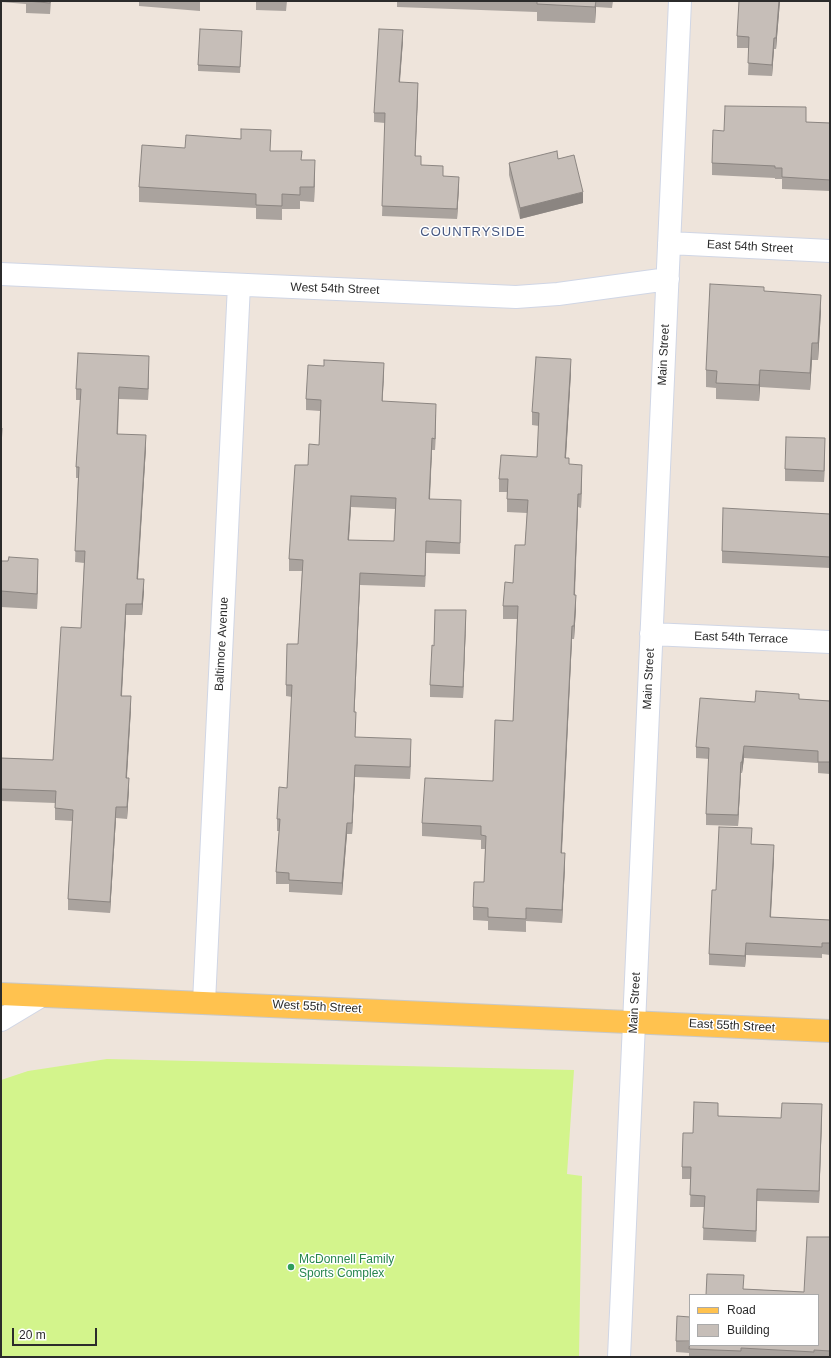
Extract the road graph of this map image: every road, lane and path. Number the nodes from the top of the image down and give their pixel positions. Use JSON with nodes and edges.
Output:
{"nodes":[{"id":1,"x":680,"y":1,"type":"edge"},
{"id":2,"x":670,"y":243,"type":"junction"},
{"id":3,"x":830,"y":251,"type":"edge"},
{"id":4,"x":1,"y":274,"type":"edge"},
{"id":5,"x":668,"y":279,"type":"junction"},
{"id":6,"x":239,"y":285,"type":"junction"},
{"id":7,"x":651,"y":634,"type":"junction"},
{"id":8,"x":830,"y":642,"type":"edge"},
{"id":9,"x":1,"y":994,"type":"edge"},
{"id":10,"x":41,"y":996,"type":"junction"},
{"id":11,"x":204,"y":1002,"type":"junction"},
{"id":12,"x":1,"y":1020,"type":"edge"},
{"id":13,"x":634,"y":1021,"type":"junction"},
{"id":14,"x":830,"y":1031,"type":"edge"},
{"id":15,"x":619,"y":1357,"type":"edge"}],
"edges":[{"from":1,"to":2,"type":"street","name":"Main Street"},
{"from":2,"to":3,"type":"street","name":"East 54th Street"},
{"from":2,"to":5,"type":"street","name":"Main Street"},
{"from":4,"to":6,"type":"street","name":"West 54th Street"},
{"from":5,"to":6,"type":"street","name":"West 54th Street"},
{"from":5,"to":7,"type":"street","name":"Main Street"},
{"from":6,"to":11,"type":"street","name":"Baltimore Avenue"},
{"from":7,"to":8,"type":"street","name":"East 54th Terrace"},
{"from":7,"to":13,"type":"street","name":"Main Street"},
{"from":9,"to":10,"type":"main road","name":"West 55th Street"},
{"from":10,"to":11,"type":"main road","name":"West 55th Street"},
{"from":10,"to":12,"type":"street"},
{"from":11,"to":13,"type":"main road","name":"West 55th Street"},
{"from":13,"to":14,"type":"main road","name":"East 55th Street"},
{"from":13,"to":15,"type":"street","name":"Main Street"}]}
